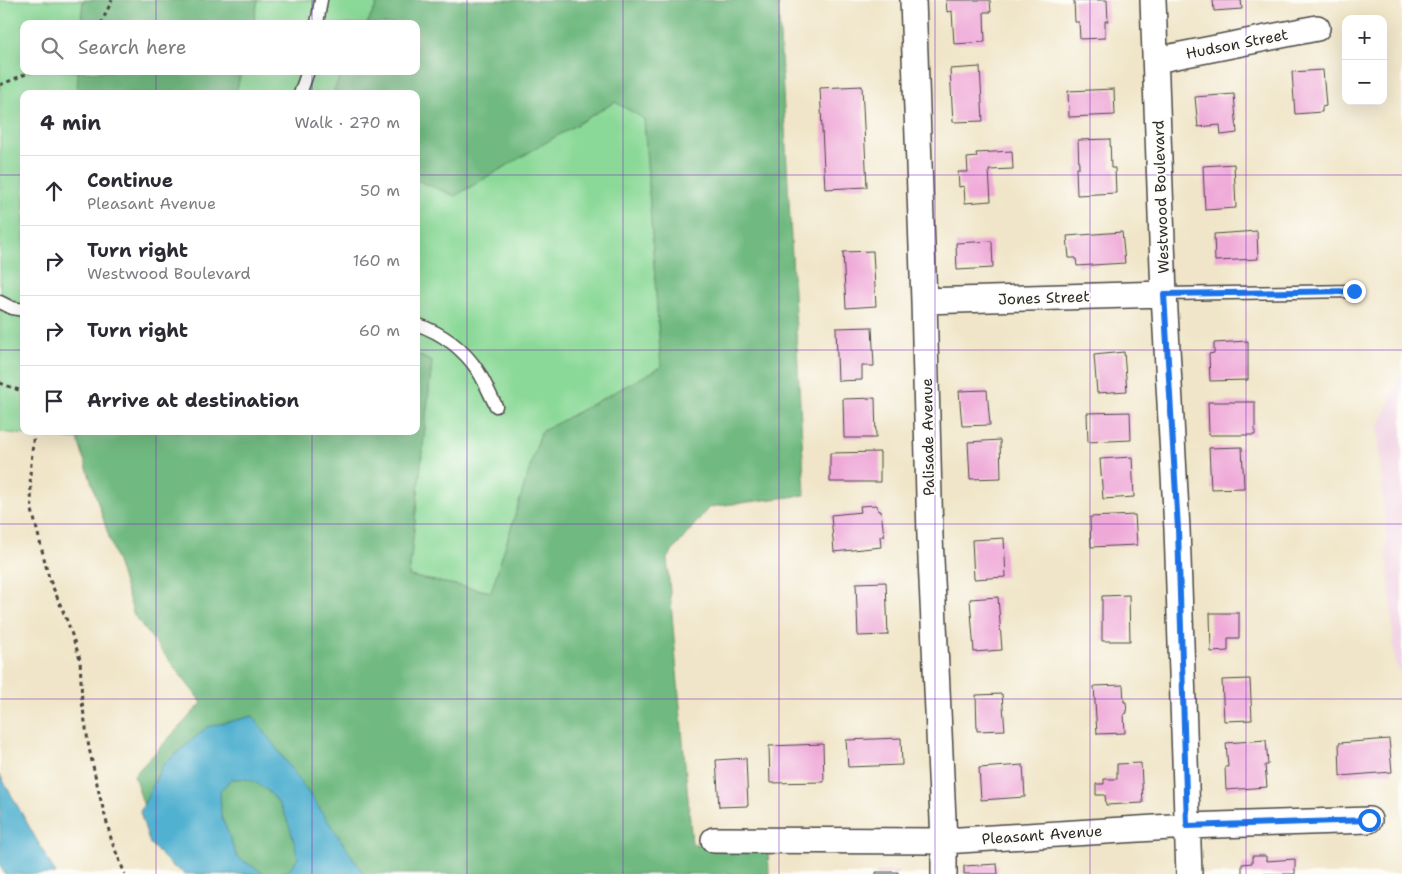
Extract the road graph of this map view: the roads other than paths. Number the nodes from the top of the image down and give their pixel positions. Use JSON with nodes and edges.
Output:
{"nodes":[{"id":1,"x":321,"y":0,"type":"edge"},
{"id":2,"x":913,"y":0,"type":"edge"},
{"id":3,"x":1154,"y":0,"type":"edge"},
{"id":4,"x":318,"y":20,"type":"edge"},
{"id":5,"x":1317,"y":28,"type":"dead end"},
{"id":6,"x":1156,"y":60,"type":"junction"},
{"id":7,"x":307,"y":75,"type":"edge"},
{"id":8,"x":301,"y":90,"type":"edge"},
{"id":9,"x":1354,"y":291,"type":"dead end"},
{"id":10,"x":1164,"y":294,"type":"junction"},
{"id":11,"x":0,"y":302,"type":"edge"},
{"id":12,"x":924,"y":302,"type":"junction"},
{"id":13,"x":20,"y":309,"type":"edge"},
{"id":14,"x":420,"y":325,"type":"edge"},
{"id":15,"x":496,"y":406,"type":"dead end"},
{"id":16,"x":1369,"y":820,"type":"dead end"},
{"id":17,"x":1187,"y":826,"type":"junction"},
{"id":18,"x":714,"y":840,"type":"dead end"},
{"id":19,"x":944,"y":840,"type":"junction"},
{"id":20,"x":944,"y":874,"type":"edge"},
{"id":21,"x":1189,"y":874,"type":"edge"}],
"edges":[{"from":1,"to":4,"type":"lane"},
{"from":2,"to":12,"type":"street","name":"Palisade Avenue"},
{"from":3,"to":6,"type":"street","name":"Westwood Boulevard"},
{"from":5,"to":6,"type":"street","name":"Hudson Street"},
{"from":6,"to":10,"type":"street","name":"Westwood Boulevard"},
{"from":7,"to":8,"type":"lane"},
{"from":9,"to":10,"type":"lane"},
{"from":10,"to":12,"type":"street","name":"Jones Street"},
{"from":10,"to":17,"type":"street","name":"Westwood Boulevard"},
{"from":11,"to":13,"type":"lane"},
{"from":12,"to":19,"type":"street","name":"Palisade Avenue"},
{"from":14,"to":15,"type":"lane"},
{"from":16,"to":17,"type":"street","name":"Pleasant Avenue"},
{"from":17,"to":19,"type":"street","name":"Pleasant Avenue"},
{"from":17,"to":21,"type":"street","name":"Westwood Boulevard"},
{"from":18,"to":19,"type":"street","name":"Pleasant Avenue"},
{"from":19,"to":20,"type":"street","name":"Palisade Avenue"}]}
